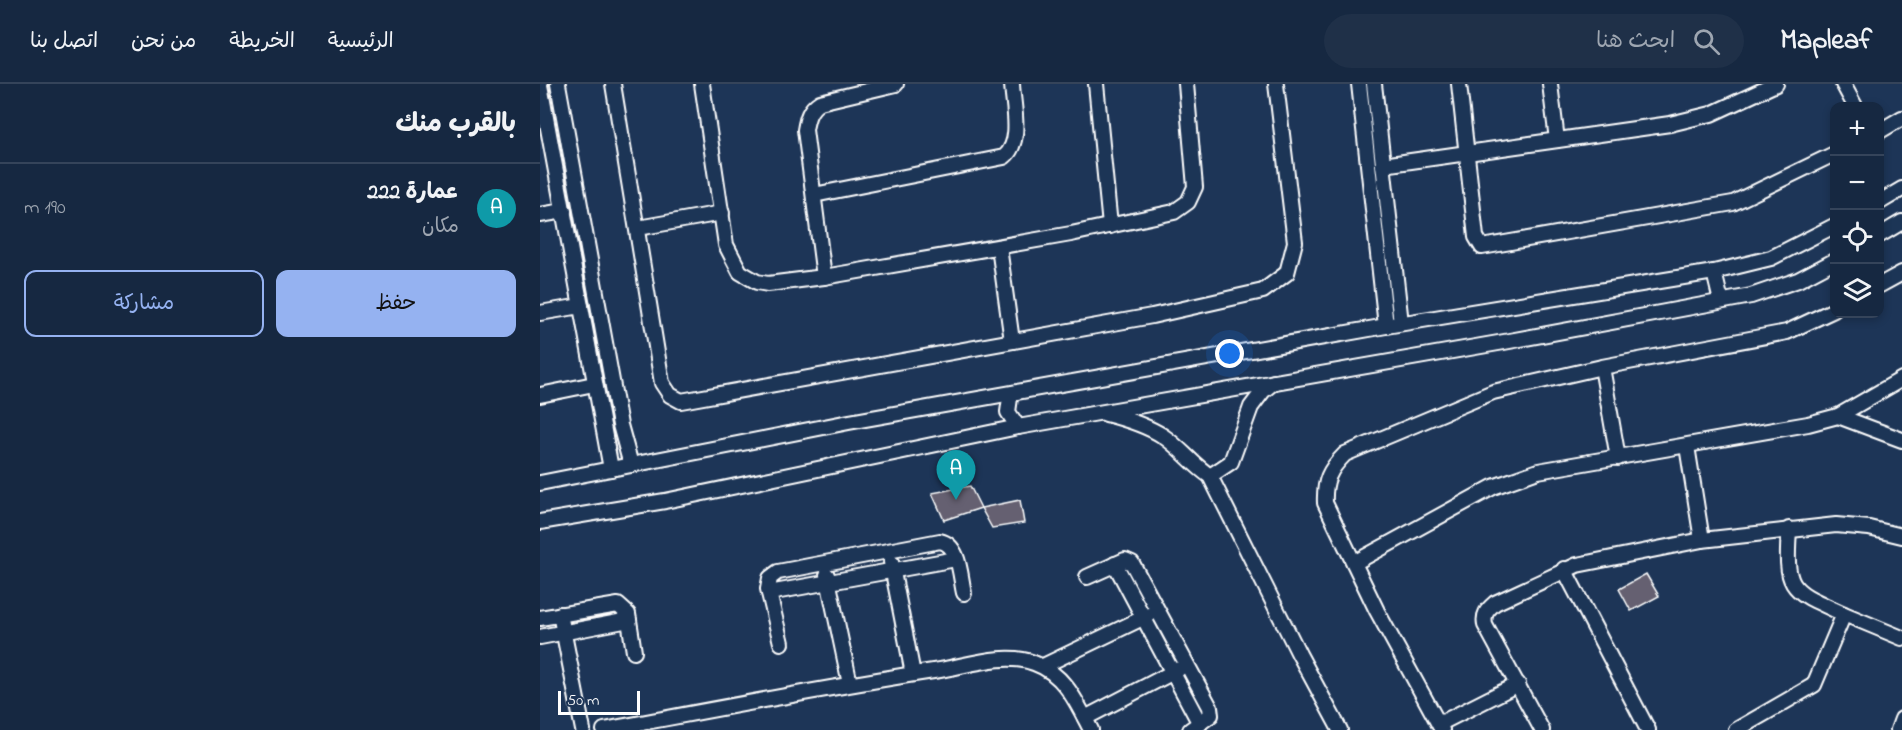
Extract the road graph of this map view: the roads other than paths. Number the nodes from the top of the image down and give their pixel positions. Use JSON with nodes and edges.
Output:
{"nodes":[{"id":1,"x":558,"y":84,"type":"edge"},
{"id":2,"x":613,"y":84,"type":"edge"},
{"id":3,"x":702,"y":84,"type":"edge"},
{"id":4,"x":896,"y":84,"type":"edge"},
{"id":5,"x":1011,"y":84,"type":"edge"},
{"id":6,"x":1096,"y":84,"type":"edge"},
{"id":7,"x":1186,"y":84,"type":"edge"},
{"id":8,"x":1276,"y":84,"type":"edge"},
{"id":9,"x":1359,"y":84,"type":"edge"},
{"id":10,"x":1374,"y":84,"type":"edge"},
{"id":11,"x":1460,"y":84,"type":"edge"},
{"id":12,"x":1550,"y":84,"type":"edge"},
{"id":13,"x":1776,"y":84,"type":"edge"},
{"id":14,"x":1843,"y":84,"type":"edge"},
{"id":15,"x":540,"y":85,"type":"edge"},
{"id":16,"x":1853,"y":102,"type":"edge"},
{"id":17,"x":1902,"y":118,"type":"edge"},
{"id":18,"x":1884,"y":129,"type":"edge"},
{"id":19,"x":1557,"y":141,"type":"junction"},
{"id":20,"x":1468,"y":153,"type":"junction"},
{"id":21,"x":1830,"y":156,"type":"edge"},
{"id":22,"x":1383,"y":165,"type":"junction"},
{"id":23,"x":1902,"y":189,"type":"edge"},
{"id":24,"x":814,"y":195,"type":"junction"},
{"id":25,"x":1884,"y":200,"type":"edge"},
{"id":26,"x":564,"y":211,"type":"junction"},
{"id":27,"x":722,"y":213,"type":"junction"},
{"id":28,"x":540,"y":215,"type":"edge"},
{"id":29,"x":1902,"y":222,"type":"edge"},
{"id":30,"x":1110,"y":226,"type":"junction"},
{"id":31,"x":638,"y":228,"type":"junction"},
{"id":32,"x":1830,"y":228,"type":"edge"},
{"id":33,"x":1884,"y":233,"type":"edge"},
{"id":34,"x":999,"y":247,"type":"junction"},
{"id":35,"x":1830,"y":263,"type":"edge"},
{"id":36,"x":1714,"y":272,"type":"junction"},
{"id":37,"x":1902,"y":273,"type":"edge"},
{"id":38,"x":824,"y":277,"type":"junction"},
{"id":39,"x":1884,"y":283,"type":"edge"},
{"id":40,"x":1720,"y":301,"type":"junction"},
{"id":41,"x":582,"y":306,"type":"junction"},
{"id":42,"x":1830,"y":312,"type":"edge"},
{"id":43,"x":540,"y":313,"type":"edge"},
{"id":44,"x":1401,"y":323,"type":"junction"},
{"id":45,"x":1386,"y":326,"type":"junction"},
{"id":46,"x":1012,"y":341,"type":"junction"},
{"id":47,"x":1602,"y":367,"type":"junction"},
{"id":48,"x":1902,"y":379,"type":"edge"},
{"id":49,"x":1276,"y":380,"type":"junction"},
{"id":50,"x":594,"y":384,"type":"junction"},
{"id":51,"x":1014,"y":393,"type":"junction"},
{"id":52,"x":540,"y":394,"type":"edge"},
{"id":53,"x":1102,"y":412,"type":"junction"},
{"id":54,"x":1838,"y":416,"type":"junction"},
{"id":55,"x":1018,"y":427,"type":"junction"},
{"id":56,"x":1902,"y":440,"type":"edge"},
{"id":57,"x":1687,"y":446,"type":"junction"},
{"id":58,"x":1618,"y":458,"type":"junction"},
{"id":59,"x":631,"y":465,"type":"junction"},
{"id":60,"x":611,"y":469,"type":"junction"},
{"id":61,"x":1210,"y":476,"type":"junction"},
{"id":62,"x":540,"y":483,"type":"edge"},
{"id":63,"x":540,"y":522,"type":"edge"},
{"id":64,"x":1789,"y":529,"type":"junction"},
{"id":65,"x":1902,"y":536,"type":"edge"},
{"id":66,"x":1702,"y":540,"type":"junction"},
{"id":67,"x":889,"y":552,"type":"junction"},
{"id":68,"x":956,"y":559,"type":"junction"},
{"id":69,"x":1354,"y":563,"type":"junction"},
{"id":70,"x":825,"y":564,"type":"junction"},
{"id":71,"x":1115,"y":564,"type":"junction"},
{"id":72,"x":1564,"y":569,"type":"junction"},
{"id":73,"x":893,"y":570,"type":"junction"},
{"id":74,"x":1087,"y":578,"type":"dead end"},
{"id":75,"x":829,"y":582,"type":"junction"},
{"id":76,"x":769,"y":593,"type":"junction"},
{"id":77,"x":964,"y":593,"type":"dead end"},
{"id":78,"x":1158,"y":610,"type":"junction"},
{"id":79,"x":560,"y":614,"type":"junction"},
{"id":80,"x":1844,"y":614,"type":"junction"},
{"id":81,"x":1143,"y":617,"type":"junction"},
{"id":82,"x":540,"y":618,"type":"edge"},
{"id":83,"x":629,"y":620,"type":"junction"},
{"id":84,"x":563,"y":632,"type":"junction"},
{"id":85,"x":540,"y":636,"type":"edge"},
{"id":86,"x":1902,"y":638,"type":"edge"},
{"id":87,"x":781,"y":644,"type":"dead end"},
{"id":88,"x":634,"y":652,"type":"dead end"},
{"id":89,"x":1188,"y":664,"type":"junction"},
{"id":90,"x":1043,"y":666,"type":"junction"},
{"id":91,"x":1173,"y":672,"type":"junction"},
{"id":92,"x":913,"y":674,"type":"junction"},
{"id":93,"x":850,"y":684,"type":"junction"},
{"id":94,"x":1518,"y":684,"type":"junction"},
{"id":95,"x":1902,"y":720,"type":"edge"},
{"id":96,"x":1088,"y":724,"type":"edge"},
{"id":97,"x":1195,"y":727,"type":"edge"},
{"id":98,"x":1441,"y":727,"type":"edge"},
{"id":99,"x":583,"y":730,"type":"edge"},
{"id":100,"x":604,"y":730,"type":"edge"},
{"id":101,"x":1340,"y":730,"type":"edge"},
{"id":102,"x":1542,"y":730,"type":"edge"},
{"id":103,"x":1648,"y":730,"type":"edge"},
{"id":104,"x":1736,"y":730,"type":"edge"},
{"id":105,"x":1898,"y":730,"type":"edge"}],
"edges":[{"from":1,"to":59,"type":"street"},
{"from":2,"to":31,"type":"street"},
{"from":3,"to":27,"type":"street"},
{"from":4,"to":24,"type":"street"},
{"from":5,"to":24,"type":"street"},
{"from":6,"to":30,"type":"street"},
{"from":7,"to":30,"type":"street"},
{"from":8,"to":46,"type":"street"},
{"from":9,"to":45,"type":"street"},
{"from":10,"to":22,"type":"street"},
{"from":11,"to":20,"type":"street"},
{"from":12,"to":19,"type":"street"},
{"from":13,"to":19,"type":"street"},
{"from":14,"to":16,"type":"street"},
{"from":15,"to":26,"type":"street"},
{"from":17,"to":18,"type":"street"},
{"from":19,"to":20,"type":"street"},
{"from":20,"to":21,"type":"street"},
{"from":20,"to":22,"type":"street"},
{"from":22,"to":44,"type":"street"},
{"from":23,"to":25,"type":"street"},
{"from":24,"to":38,"type":"street"},
{"from":26,"to":28,"type":"street"},
{"from":26,"to":41,"type":"street"},
{"from":27,"to":31,"type":"street"},
{"from":27,"to":38,"type":"street"},
{"from":29,"to":33,"type":"street"},
{"from":30,"to":34,"type":"street"},
{"from":31,"to":46,"type":"street"},
{"from":32,"to":36,"type":"street"},
{"from":34,"to":38,"type":"street"},
{"from":34,"to":46,"type":"street"},
{"from":35,"to":40,"type":"street"},
{"from":36,"to":40,"type":"street"},
{"from":36,"to":44,"type":"street"},
{"from":37,"to":39,"type":"street"},
{"from":40,"to":49,"type":"street"},
{"from":41,"to":43,"type":"street"},
{"from":41,"to":50,"type":"street"},
{"from":42,"to":47,"type":"street"},
{"from":44,"to":45,"type":"street"},
{"from":45,"to":51,"type":"street"},
{"from":47,"to":58,"type":"street"},
{"from":47,"to":69,"type":"street"},
{"from":48,"to":54,"type":"street"},
{"from":49,"to":53,"type":"street"},
{"from":49,"to":61,"type":"street"},
{"from":50,"to":52,"type":"street"},
{"from":50,"to":60,"type":"street"},
{"from":51,"to":55,"type":"street"},
{"from":51,"to":59,"type":"street"},
{"from":53,"to":55,"type":"street"},
{"from":53,"to":61,"type":"street"},
{"from":54,"to":56,"type":"street"},
{"from":54,"to":57,"type":"street"},
{"from":55,"to":63,"type":"street"},
{"from":57,"to":58,"type":"street"},
{"from":57,"to":66,"type":"street"},
{"from":58,"to":69,"type":"street"},
{"from":59,"to":60,"type":"street"},
{"from":60,"to":62,"type":"street"},
{"from":61,"to":101,"type":"street"},
{"from":64,"to":65,"type":"street"},
{"from":64,"to":66,"type":"street"},
{"from":64,"to":80,"type":"street"},
{"from":66,"to":72,"type":"street"},
{"from":67,"to":68,"type":"street"},
{"from":67,"to":70,"type":"street"},
{"from":67,"to":73,"type":"street"},
{"from":68,"to":73,"type":"street"},
{"from":68,"to":77,"type":"street"},
{"from":69,"to":98,"type":"street"},
{"from":70,"to":75,"type":"street"},
{"from":70,"to":76,"type":"street"},
{"from":71,"to":74,"type":"street"},
{"from":71,"to":78,"type":"street"},
{"from":71,"to":81,"type":"street"},
{"from":72,"to":94,"type":"street"},
{"from":72,"to":103,"type":"street"},
{"from":73,"to":75,"type":"street"},
{"from":73,"to":92,"type":"street"},
{"from":75,"to":76,"type":"street"},
{"from":75,"to":93,"type":"street"},
{"from":76,"to":87,"type":"street"},
{"from":78,"to":81,"type":"street"},
{"from":78,"to":89,"type":"street"},
{"from":79,"to":82,"type":"street"},
{"from":79,"to":83,"type":"street"},
{"from":79,"to":84,"type":"street"},
{"from":80,"to":86,"type":"street"},
{"from":80,"to":104,"type":"street"},
{"from":81,"to":90,"type":"street"},
{"from":81,"to":91,"type":"street"},
{"from":83,"to":84,"type":"street"},
{"from":83,"to":88,"type":"street"},
{"from":84,"to":85,"type":"street"},
{"from":84,"to":99,"type":"street"},
{"from":89,"to":91,"type":"street"},
{"from":89,"to":97,"type":"street"},
{"from":90,"to":92,"type":"street"},
{"from":90,"to":96,"type":"street"},
{"from":91,"to":96,"type":"street"},
{"from":91,"to":97,"type":"street"},
{"from":92,"to":93,"type":"street"},
{"from":93,"to":100,"type":"street"},
{"from":94,"to":98,"type":"street"},
{"from":94,"to":102,"type":"street"},
{"from":95,"to":105,"type":"street"}]}
